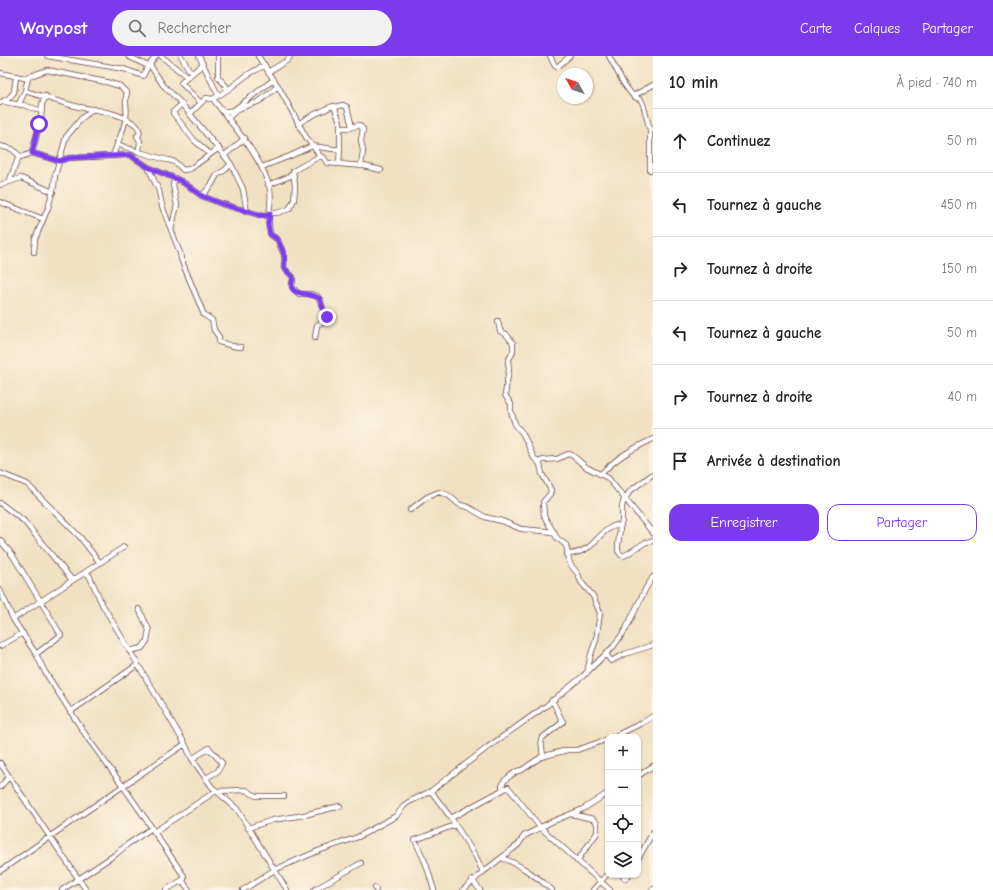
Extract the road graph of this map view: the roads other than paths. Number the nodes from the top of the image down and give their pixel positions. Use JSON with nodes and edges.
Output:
{"nodes":[{"id":1,"x":48,"y":56,"type":"edge"},
{"id":2,"x":128,"y":56,"type":"edge"},
{"id":3,"x":156,"y":56,"type":"edge"},
{"id":4,"x":161,"y":56,"type":"edge"},
{"id":5,"x":181,"y":56,"type":"edge"},
{"id":6,"x":199,"y":56,"type":"edge"},
{"id":7,"x":218,"y":56,"type":"edge"},
{"id":8,"x":258,"y":56,"type":"edge"},
{"id":9,"x":290,"y":56,"type":"edge"},
{"id":10,"x":550,"y":56,"type":"edge"},
{"id":11,"x":570,"y":56,"type":"edge"},
{"id":12,"x":609,"y":56,"type":"edge"},
{"id":13,"x":203,"y":64,"type":"junction"},
{"id":14,"x":149,"y":65,"type":"junction"},
{"id":15,"x":265,"y":65,"type":"junction"},
{"id":16,"x":0,"y":72,"type":"edge"},
{"id":17,"x":268,"y":72,"type":"junction"},
{"id":18,"x":191,"y":73,"type":"junction"},
{"id":19,"x":16,"y":77,"type":"junction"},
{"id":20,"x":187,"y":77,"type":"junction"},
{"id":21,"x":28,"y":78,"type":"junction"},
{"id":22,"x":273,"y":80,"type":"junction"},
{"id":23,"x":653,"y":85,"type":"edge"},
{"id":24,"x":278,"y":86,"type":"junction"},
{"id":25,"x":226,"y":90,"type":"junction"},
{"id":26,"x":25,"y":91,"type":"junction"},
{"id":27,"x":218,"y":95,"type":"junction"},
{"id":28,"x":46,"y":96,"type":"junction"},
{"id":29,"x":633,"y":96,"type":"junction"},
{"id":30,"x":212,"y":99,"type":"junction"},
{"id":31,"x":1,"y":102,"type":"edge"},
{"id":32,"x":201,"y":103,"type":"junction"},
{"id":33,"x":19,"y":104,"type":"junction"},
{"id":34,"x":182,"y":104,"type":"junction"},
{"id":35,"x":336,"y":107,"type":"junction"},
{"id":36,"x":93,"y":109,"type":"junction"},
{"id":37,"x":42,"y":111,"type":"junction"},
{"id":38,"x":223,"y":112,"type":"junction"},
{"id":39,"x":190,"y":114,"type":"junction"},
{"id":40,"x":228,"y":118,"type":"junction"},
{"id":41,"x":126,"y":119,"type":"junction"},
{"id":42,"x":298,"y":124,"type":"junction"},
{"id":43,"x":352,"y":127,"type":"junction"},
{"id":44,"x":340,"y":128,"type":"junction"},
{"id":45,"x":245,"y":138,"type":"junction"},
{"id":46,"x":117,"y":143,"type":"junction"},
{"id":47,"x":0,"y":146,"type":"edge"},
{"id":48,"x":312,"y":146,"type":"junction"},
{"id":49,"x":219,"y":148,"type":"junction"},
{"id":50,"x":340,"y":150,"type":"junction"},
{"id":51,"x":139,"y":151,"type":"junction"},
{"id":52,"x":32,"y":153,"type":"junction"},
{"id":53,"x":210,"y":154,"type":"junction"},
{"id":54,"x":225,"y":155,"type":"junction"},
{"id":55,"x":18,"y":156,"type":"junction"},
{"id":56,"x":113,"y":156,"type":"junction"},
{"id":57,"x":320,"y":156,"type":"junction"},
{"id":58,"x":59,"y":161,"type":"junction"},
{"id":59,"x":339,"y":163,"type":"junction"},
{"id":60,"x":231,"y":164,"type":"junction"},
{"id":61,"x":361,"y":166,"type":"junction"},
{"id":62,"x":148,"y":167,"type":"junction"},
{"id":63,"x":262,"y":167,"type":"junction"},
{"id":64,"x":381,"y":170,"type":"dead end"},
{"id":65,"x":650,"y":170,"type":"dead end"},
{"id":66,"x":293,"y":173,"type":"junction"},
{"id":67,"x":175,"y":178,"type":"junction"},
{"id":68,"x":8,"y":182,"type":"junction"},
{"id":69,"x":0,"y":185,"type":"edge"},
{"id":70,"x":268,"y":185,"type":"junction"},
{"id":71,"x":53,"y":192,"type":"junction"},
{"id":72,"x":202,"y":196,"type":"junction"},
{"id":73,"x":0,"y":202,"type":"edge"},
{"id":74,"x":247,"y":212,"type":"junction"},
{"id":75,"x":270,"y":213,"type":"junction"},
{"id":76,"x":43,"y":219,"type":"junction"},
{"id":77,"x":171,"y":231,"type":"junction"},
{"id":78,"x":34,"y":252,"type":"dead end"},
{"id":79,"x":498,"y":321,"type":"dead end"},
{"id":80,"x":314,"y":338,"type":"dead end"},
{"id":81,"x":241,"y":347,"type":"dead end"},
{"id":82,"x":653,"y":439,"type":"edge"},
{"id":83,"x":538,"y":462,"type":"junction"},
{"id":84,"x":0,"y":473,"type":"edge"},
{"id":85,"x":601,"y":474,"type":"junction"},
{"id":86,"x":653,"y":474,"type":"edge"},
{"id":87,"x":624,"y":500,"type":"junction"},
{"id":88,"x":0,"y":503,"type":"edge"},
{"id":89,"x":410,"y":510,"type":"dead end"},
{"id":90,"x":620,"y":528,"type":"junction"},
{"id":91,"x":554,"y":532,"type":"junction"},
{"id":92,"x":653,"y":533,"type":"edge"},
{"id":93,"x":0,"y":540,"type":"edge"},
{"id":94,"x":653,"y":541,"type":"edge"},
{"id":95,"x":124,"y":547,"type":"dead end"},
{"id":96,"x":567,"y":554,"type":"junction"},
{"id":97,"x":100,"y":563,"type":"junction"},
{"id":98,"x":90,"y":569,"type":"junction"},
{"id":99,"x":84,"y":573,"type":"junction"},
{"id":100,"x":89,"y":576,"type":"junction"},
{"id":101,"x":653,"y":577,"type":"edge"},
{"id":102,"x":72,"y":580,"type":"junction"},
{"id":103,"x":0,"y":590,"type":"edge"},
{"id":104,"x":39,"y":601,"type":"junction"},
{"id":105,"x":139,"y":609,"type":"dead end"},
{"id":106,"x":13,"y":619,"type":"junction"},
{"id":107,"x":22,"y":633,"type":"junction"},
{"id":108,"x":653,"y":645,"type":"edge"},
{"id":109,"x":0,"y":646,"type":"edge"},
{"id":110,"x":129,"y":651,"type":"junction"},
{"id":111,"x":36,"y":654,"type":"junction"},
{"id":112,"x":606,"y":654,"type":"junction"},
{"id":113,"x":137,"y":664,"type":"junction"},
{"id":114,"x":586,"y":672,"type":"junction"},
{"id":115,"x":552,"y":700,"type":"junction"},
{"id":116,"x":70,"y":712,"type":"junction"},
{"id":117,"x":653,"y":716,"type":"edge"},
{"id":118,"x":619,"y":734,"type":"edge"},
{"id":119,"x":605,"y":740,"type":"edge"},
{"id":120,"x":185,"y":744,"type":"junction"},
{"id":121,"x":543,"y":756,"type":"junction"},
{"id":122,"x":192,"y":758,"type":"junction"},
{"id":123,"x":0,"y":763,"type":"edge"},
{"id":124,"x":653,"y":766,"type":"edge"},
{"id":125,"x":641,"y":774,"type":"edge"},
{"id":126,"x":10,"y":777,"type":"junction"},
{"id":127,"x":206,"y":778,"type":"junction"},
{"id":128,"x":123,"y":786,"type":"junction"},
{"id":129,"x":0,"y":787,"type":"edge"},
{"id":130,"x":503,"y":789,"type":"junction"},
{"id":131,"x":216,"y":791,"type":"junction"},
{"id":132,"x":432,"y":791,"type":"junction"},
{"id":133,"x":605,"y":795,"type":"edge"},
{"id":134,"x":284,"y":796,"type":"dead end"},
{"id":135,"x":340,"y":806,"type":"dead end"},
{"id":136,"x":571,"y":814,"type":"junction"},
{"id":137,"x":451,"y":818,"type":"junction"},
{"id":138,"x":455,"y":825,"type":"junction"},
{"id":139,"x":540,"y":827,"type":"junction"},
{"id":140,"x":248,"y":828,"type":"junction"},
{"id":141,"x":153,"y":830,"type":"junction"},
{"id":142,"x":653,"y":832,"type":"edge"},
{"id":143,"x":51,"y":836,"type":"junction"},
{"id":144,"x":641,"y":854,"type":"edge"},
{"id":145,"x":502,"y":858,"type":"junction"},
{"id":146,"x":577,"y":861,"type":"junction"},
{"id":147,"x":361,"y":863,"type":"dead end"},
{"id":148,"x":274,"y":870,"type":"junction"},
{"id":149,"x":0,"y":871,"type":"edge"},
{"id":150,"x":483,"y":872,"type":"junction"},
{"id":151,"x":605,"y":877,"type":"edge"},
{"id":152,"x":79,"y":878,"type":"junction"},
{"id":153,"x":182,"y":880,"type":"junction"},
{"id":154,"x":472,"y":880,"type":"junction"},
{"id":155,"x":601,"y":882,"type":"junction"},
{"id":156,"x":62,"y":890,"type":"edge"},
{"id":157,"x":86,"y":890,"type":"edge"},
{"id":158,"x":166,"y":890,"type":"edge"},
{"id":159,"x":189,"y":890,"type":"edge"},
{"id":160,"x":243,"y":890,"type":"edge"},
{"id":161,"x":287,"y":890,"type":"edge"},
{"id":162,"x":314,"y":890,"type":"edge"},
{"id":163,"x":434,"y":890,"type":"edge"},
{"id":164,"x":463,"y":890,"type":"edge"},
{"id":165,"x":480,"y":890,"type":"edge"},
{"id":166,"x":552,"y":890,"type":"edge"},
{"id":167,"x":593,"y":890,"type":"edge"},
{"id":168,"x":610,"y":890,"type":"edge"}],
"edges":[{"from":1,"to":14,"type":"street"},
{"from":2,"to":14,"type":"street"},
{"from":3,"to":14,"type":"street"},
{"from":4,"to":20,"type":"street"},
{"from":5,"to":18,"type":"street"},
{"from":6,"to":13,"type":"street"},
{"from":7,"to":25,"type":"street"},
{"from":8,"to":15,"type":"street"},
{"from":9,"to":17,"type":"street"},
{"from":10,"to":11,"type":"street"},
{"from":12,"to":29,"type":"street"},
{"from":13,"to":18,"type":"street"},
{"from":13,"to":27,"type":"street"},
{"from":14,"to":34,"type":"street"},
{"from":15,"to":17,"type":"street"},
{"from":15,"to":25,"type":"street"},
{"from":16,"to":19,"type":"street"},
{"from":17,"to":22,"type":"street"},
{"from":18,"to":20,"type":"street"},
{"from":19,"to":21,"type":"street"},
{"from":19,"to":31,"type":"street"},
{"from":20,"to":32,"type":"street"},
{"from":21,"to":26,"type":"street"},
{"from":21,"to":41,"type":"street"},
{"from":22,"to":24,"type":"street"},
{"from":22,"to":38,"type":"street"},
{"from":23,"to":29,"type":"street"},
{"from":24,"to":40,"type":"street"},
{"from":24,"to":42,"type":"street"},
{"from":25,"to":27,"type":"street"},
{"from":26,"to":28,"type":"street"},
{"from":26,"to":33,"type":"street"},
{"from":27,"to":30,"type":"street"},
{"from":28,"to":36,"type":"street"},
{"from":28,"to":37,"type":"street"},
{"from":29,"to":65,"type":"street"},
{"from":30,"to":32,"type":"street"},
{"from":30,"to":38,"type":"street"},
{"from":31,"to":33,"type":"street"},
{"from":32,"to":39,"type":"street"},
{"from":33,"to":37,"type":"street"},
{"from":34,"to":39,"type":"street"},
{"from":34,"to":53,"type":"street"},
{"from":35,"to":42,"type":"street"},
{"from":35,"to":43,"type":"street"},
{"from":35,"to":44,"type":"street"},
{"from":36,"to":41,"type":"street"},
{"from":36,"to":58,"type":"street"},
{"from":37,"to":52,"type":"street"},
{"from":38,"to":40,"type":"street"},
{"from":39,"to":49,"type":"street"},
{"from":40,"to":45,"type":"street"},
{"from":41,"to":46,"type":"street"},
{"from":41,"to":51,"type":"street"},
{"from":42,"to":48,"type":"street"},
{"from":43,"to":44,"type":"street"},
{"from":43,"to":61,"type":"street"},
{"from":44,"to":50,"type":"street"},
{"from":45,"to":54,"type":"street"},
{"from":45,"to":63,"type":"street"},
{"from":46,"to":51,"type":"street"},
{"from":46,"to":56,"type":"street"},
{"from":47,"to":55,"type":"street"},
{"from":48,"to":50,"type":"street"},
{"from":48,"to":57,"type":"street"},
{"from":48,"to":63,"type":"street"},
{"from":49,"to":53,"type":"street"},
{"from":49,"to":54,"type":"street"},
{"from":50,"to":59,"type":"street"},
{"from":51,"to":53,"type":"street"},
{"from":52,"to":55,"type":"street"},
{"from":52,"to":58,"type":"street"},
{"from":54,"to":60,"type":"street"},
{"from":55,"to":68,"type":"street"},
{"from":56,"to":58,"type":"street"},
{"from":56,"to":62,"type":"street"},
{"from":57,"to":59,"type":"street"},
{"from":57,"to":66,"type":"street"},
{"from":58,"to":71,"type":"street"},
{"from":59,"to":61,"type":"street"},
{"from":60,"to":72,"type":"street"},
{"from":60,"to":74,"type":"street"},
{"from":61,"to":64,"type":"street"},
{"from":62,"to":67,"type":"street"},
{"from":62,"to":77,"type":"street"},
{"from":63,"to":70,"type":"street"},
{"from":66,"to":70,"type":"street"},
{"from":66,"to":75,"type":"street"},
{"from":67,"to":72,"type":"street"},
{"from":67,"to":77,"type":"street"},
{"from":68,"to":69,"type":"street"},
{"from":68,"to":71,"type":"street"},
{"from":70,"to":75,"type":"street"},
{"from":71,"to":76,"type":"street"},
{"from":72,"to":74,"type":"street"},
{"from":73,"to":76,"type":"street"},
{"from":74,"to":75,"type":"street"},
{"from":75,"to":80,"type":"street"},
{"from":76,"to":78,"type":"street"},
{"from":77,"to":81,"type":"street"},
{"from":79,"to":83,"type":"street"},
{"from":82,"to":85,"type":"street"},
{"from":83,"to":85,"type":"street"},
{"from":83,"to":91,"type":"street"},
{"from":84,"to":97,"type":"street"},
{"from":85,"to":87,"type":"street"},
{"from":86,"to":87,"type":"street"},
{"from":87,"to":90,"type":"street"},
{"from":87,"to":92,"type":"street"},
{"from":88,"to":102,"type":"street"},
{"from":89,"to":91,"type":"street"},
{"from":90,"to":94,"type":"street"},
{"from":90,"to":96,"type":"street"},
{"from":91,"to":96,"type":"street"},
{"from":93,"to":104,"type":"street"},
{"from":95,"to":97,"type":"street"},
{"from":96,"to":114,"type":"street"},
{"from":97,"to":98,"type":"street"},
{"from":98,"to":99,"type":"street"},
{"from":98,"to":100,"type":"street"},
{"from":99,"to":100,"type":"street"},
{"from":99,"to":102,"type":"street"},
{"from":100,"to":110,"type":"street"},
{"from":101,"to":112,"type":"street"},
{"from":102,"to":104,"type":"street"},
{"from":103,"to":106,"type":"street"},
{"from":104,"to":106,"type":"street"},
{"from":104,"to":111,"type":"street"},
{"from":105,"to":110,"type":"street"},
{"from":106,"to":107,"type":"street"},
{"from":107,"to":109,"type":"street"},
{"from":107,"to":111,"type":"street"},
{"from":108,"to":112,"type":"street"},
{"from":110,"to":113,"type":"street"},
{"from":111,"to":116,"type":"street"},
{"from":112,"to":114,"type":"street"},
{"from":113,"to":116,"type":"street"},
{"from":113,"to":120,"type":"street"},
{"from":114,"to":115,"type":"street"},
{"from":115,"to":121,"type":"street"},
{"from":115,"to":132,"type":"street"},
{"from":116,"to":128,"type":"street"},
{"from":117,"to":118,"type":"street"},
{"from":119,"to":121,"type":"street"},
{"from":120,"to":122,"type":"street"},
{"from":120,"to":128,"type":"street"},
{"from":121,"to":130,"type":"street"},
{"from":122,"to":127,"type":"street"},
{"from":122,"to":127,"type":"street"},
{"from":123,"to":126,"type":"street"},
{"from":124,"to":125,"type":"street"},
{"from":126,"to":129,"type":"street"},
{"from":126,"to":143,"type":"street"},
{"from":127,"to":131,"type":"street"},
{"from":128,"to":141,"type":"street"},
{"from":128,"to":143,"type":"street"},
{"from":130,"to":137,"type":"street"},
{"from":130,"to":139,"type":"street"},
{"from":131,"to":134,"type":"street"},
{"from":131,"to":140,"type":"street"},
{"from":131,"to":141,"type":"street"},
{"from":132,"to":137,"type":"street"},
{"from":132,"to":148,"type":"street"},
{"from":133,"to":136,"type":"street"},
{"from":135,"to":140,"type":"street"},
{"from":136,"to":139,"type":"street"},
{"from":136,"to":146,"type":"street"},
{"from":137,"to":138,"type":"street"},
{"from":138,"to":150,"type":"street"},
{"from":138,"to":163,"type":"street"},
{"from":139,"to":145,"type":"street"},
{"from":139,"to":146,"type":"street"},
{"from":140,"to":148,"type":"street"},
{"from":141,"to":152,"type":"street"},
{"from":141,"to":153,"type":"street"},
{"from":142,"to":144,"type":"street"},
{"from":143,"to":149,"type":"street"},
{"from":143,"to":152,"type":"street"},
{"from":145,"to":150,"type":"street"},
{"from":145,"to":166,"type":"street"},
{"from":146,"to":155,"type":"street"},
{"from":147,"to":162,"type":"street"},
{"from":148,"to":160,"type":"street"},
{"from":148,"to":161,"type":"street"},
{"from":150,"to":154,"type":"street"},
{"from":151,"to":155,"type":"street"},
{"from":152,"to":156,"type":"street"},
{"from":152,"to":157,"type":"street"},
{"from":153,"to":158,"type":"street"},
{"from":153,"to":159,"type":"street"},
{"from":154,"to":164,"type":"street"},
{"from":154,"to":165,"type":"street"},
{"from":155,"to":167,"type":"street"},
{"from":155,"to":168,"type":"street"}]}
